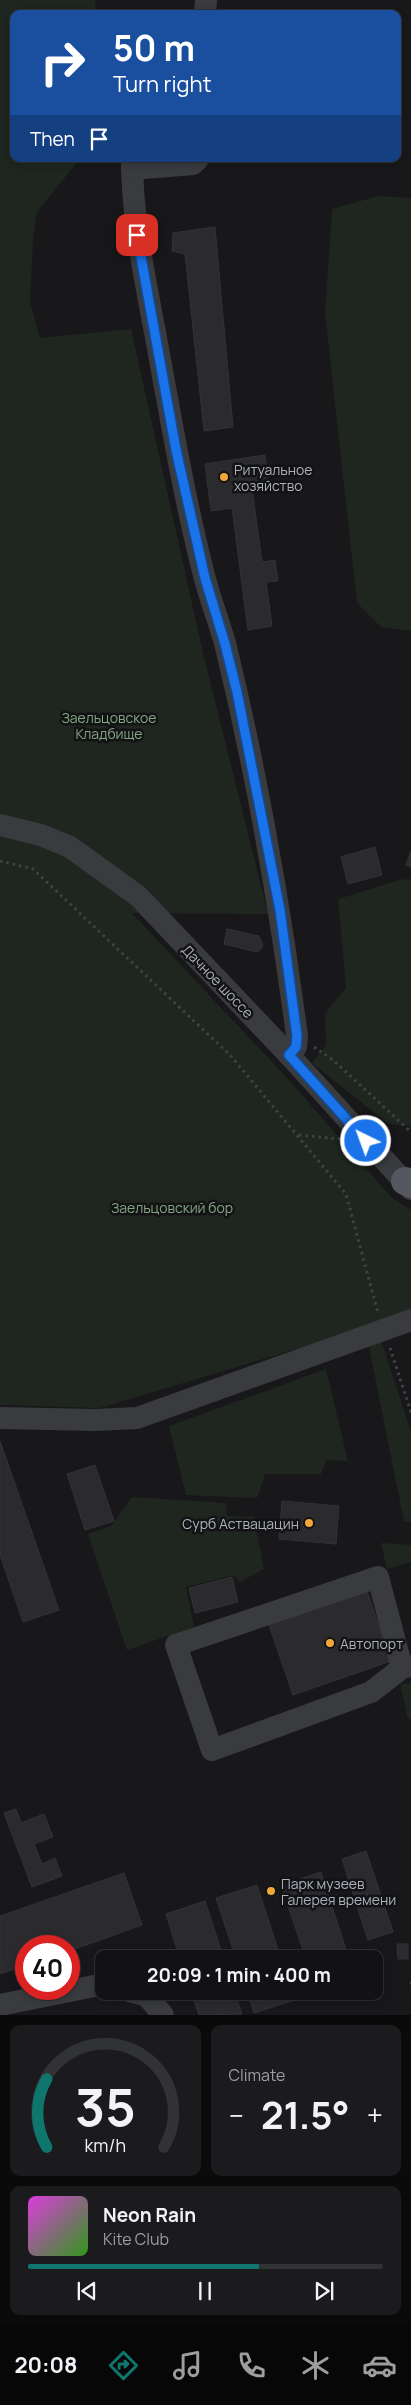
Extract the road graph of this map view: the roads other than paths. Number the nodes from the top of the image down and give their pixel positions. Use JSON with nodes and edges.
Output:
{"nodes":[{"id":1,"x":195,"y":162,"type":"edge"},
{"id":2,"x":132,"y":164,"type":"edge"},
{"id":3,"x":0,"y":825,"type":"edge"},
{"id":4,"x":293,"y":1045,"type":"junction"},
{"id":5,"x":409,"y":1185,"type":"edge"},
{"id":6,"x":411,"y":1320,"type":"edge"},
{"id":7,"x":0,"y":1418,"type":"edge"},
{"id":8,"x":406,"y":1667,"type":"edge"},
{"id":9,"x":95,"y":1986,"type":"edge"},
{"id":10,"x":150,"y":2000,"type":"edge"},
{"id":11,"x":0,"y":2006,"type":"edge"},
{"id":12,"x":163,"y":2015,"type":"edge"}],
"edges":[{"from":1,"to":2,"type":"street"},
{"from":2,"to":4,"type":"street"},
{"from":3,"to":4,"type":"street","name":"Дачное шоссе"},
{"from":4,"to":5,"type":"street","name":"Дачное шоссе"},
{"from":6,"to":7,"type":"street"},
{"from":8,"to":8,"type":"street"},
{"from":9,"to":11,"type":"street"},
{"from":10,"to":12,"type":"street"}]}
